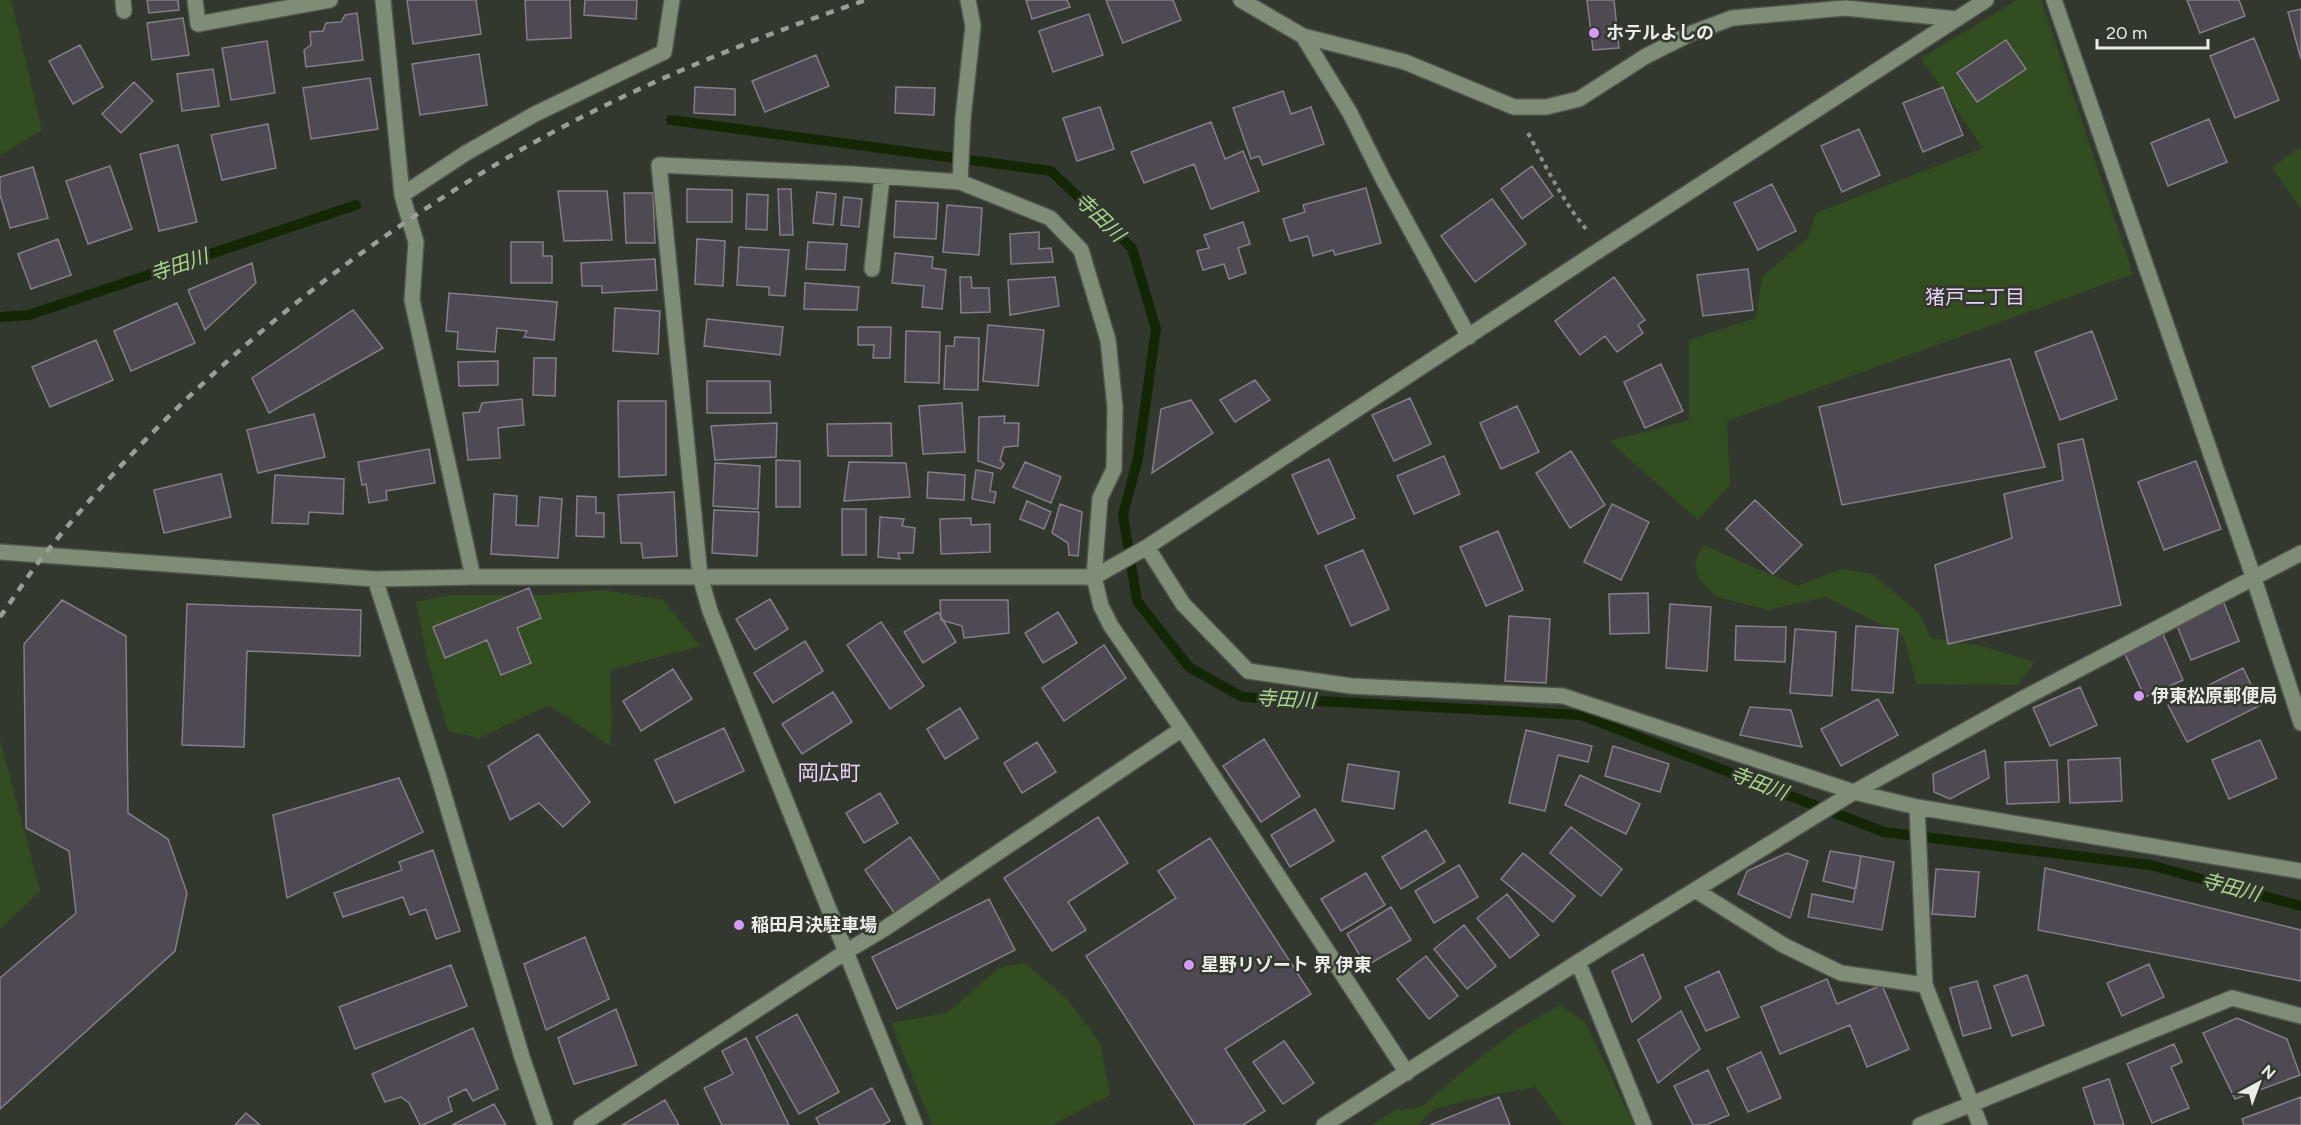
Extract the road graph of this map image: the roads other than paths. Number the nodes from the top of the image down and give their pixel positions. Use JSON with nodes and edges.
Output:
{"nodes":[{"id":1,"x":195,"y":0,"type":"edge"},
{"id":2,"x":330,"y":0,"type":"edge"},
{"id":3,"x":382,"y":0,"type":"edge"},
{"id":4,"x":672,"y":0,"type":"edge"},
{"id":5,"x":968,"y":0,"type":"edge"},
{"id":6,"x":1241,"y":0,"type":"edge"},
{"id":7,"x":1986,"y":0,"type":"edge"},
{"id":8,"x":2054,"y":0,"type":"edge"},
{"id":9,"x":1957,"y":19,"type":"junction"},
{"id":10,"x":1303,"y":36,"type":"junction"},
{"id":11,"x":882,"y":177,"type":"junction"},
{"id":12,"x":961,"y":181,"type":"junction"},
{"id":13,"x":402,"y":195,"type":"junction"},
{"id":14,"x":872,"y":269,"type":"dead end"},
{"id":15,"x":1469,"y":337,"type":"junction"},
{"id":16,"x":1147,"y":547,"type":"junction"},
{"id":17,"x":0,"y":552,"type":"edge"},
{"id":18,"x":2301,"y":554,"type":"edge"},
{"id":19,"x":700,"y":576,"type":"junction"},
{"id":20,"x":473,"y":577,"type":"junction"},
{"id":21,"x":1094,"y":577,"type":"junction"},
{"id":22,"x":375,"y":579,"type":"junction"},
{"id":23,"x":2254,"y":579,"type":"junction"},
{"id":24,"x":2301,"y":723,"type":"edge"},
{"id":25,"x":1182,"y":729,"type":"junction"},
{"id":26,"x":1854,"y":792,"type":"junction"},
{"id":27,"x":1916,"y":809,"type":"junction"},
{"id":28,"x":2301,"y":872,"type":"edge"},
{"id":29,"x":1695,"y":890,"type":"junction"},
{"id":30,"x":847,"y":951,"type":"junction"},
{"id":31,"x":1578,"y":962,"type":"junction"},
{"id":32,"x":1925,"y":985,"type":"junction"},
{"id":33,"x":2301,"y":1016,"type":"edge"},
{"id":34,"x":1407,"y":1072,"type":"junction"},
{"id":35,"x":1972,"y":1104,"type":"junction"},
{"id":36,"x":545,"y":1125,"type":"edge"},
{"id":37,"x":581,"y":1125,"type":"edge"},
{"id":38,"x":915,"y":1125,"type":"edge"},
{"id":39,"x":1324,"y":1125,"type":"edge"},
{"id":40,"x":1644,"y":1125,"type":"edge"},
{"id":41,"x":1920,"y":1125,"type":"edge"},
{"id":42,"x":1980,"y":1125,"type":"edge"}],
"edges":[{"from":1,"to":2,"type":"street"},
{"from":3,"to":13,"type":"street"},
{"from":4,"to":13,"type":"street"},
{"from":5,"to":12,"type":"street"},
{"from":6,"to":10,"type":"street"},
{"from":7,"to":9,"type":"street"},
{"from":8,"to":23,"type":"street"},
{"from":9,"to":10,"type":"street"},
{"from":9,"to":15,"type":"street"},
{"from":10,"to":15,"type":"street"},
{"from":11,"to":12,"type":"street"},
{"from":11,"to":14,"type":"street"},
{"from":11,"to":19,"type":"street"},
{"from":12,"to":21,"type":"street"},
{"from":13,"to":20,"type":"street"},
{"from":15,"to":16,"type":"street"},
{"from":16,"to":21,"type":"street"},
{"from":16,"to":26,"type":"street"},
{"from":17,"to":22,"type":"street"},
{"from":18,"to":23,"type":"street"},
{"from":19,"to":20,"type":"street"},
{"from":19,"to":21,"type":"street"},
{"from":19,"to":30,"type":"street"},
{"from":20,"to":22,"type":"street"},
{"from":21,"to":25,"type":"street"},
{"from":22,"to":36,"type":"street"},
{"from":23,"to":24,"type":"street"},
{"from":23,"to":26,"type":"street"},
{"from":25,"to":30,"type":"street"},
{"from":25,"to":34,"type":"street"},
{"from":26,"to":27,"type":"street"},
{"from":26,"to":29,"type":"street"},
{"from":27,"to":28,"type":"street"},
{"from":27,"to":32,"type":"street"},
{"from":29,"to":31,"type":"street"},
{"from":29,"to":32,"type":"street"},
{"from":30,"to":37,"type":"street"},
{"from":30,"to":38,"type":"street"},
{"from":31,"to":34,"type":"street"},
{"from":31,"to":40,"type":"street"},
{"from":32,"to":35,"type":"street"},
{"from":33,"to":35,"type":"street"},
{"from":34,"to":39,"type":"street"},
{"from":35,"to":41,"type":"street"},
{"from":35,"to":42,"type":"street"}]}
